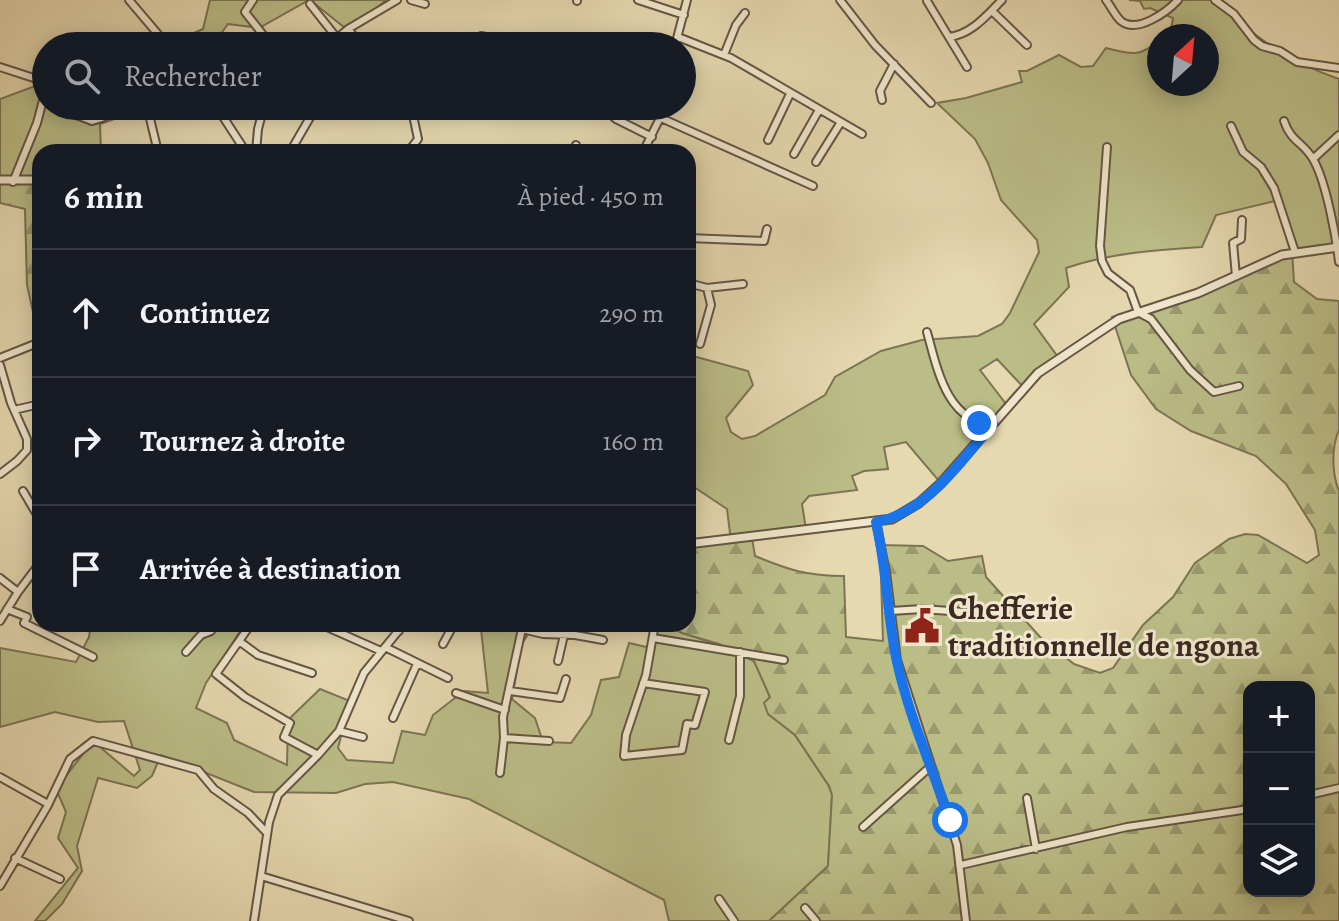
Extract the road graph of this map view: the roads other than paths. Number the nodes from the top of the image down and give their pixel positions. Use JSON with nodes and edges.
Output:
{"nodes":[{"id":1,"x":253,"y":0,"type":"edge"},
{"id":2,"x":397,"y":0,"type":"edge"},
{"id":3,"x":411,"y":0,"type":"edge"},
{"id":4,"x":638,"y":0,"type":"edge"},
{"id":5,"x":687,"y":0,"type":"edge"},
{"id":6,"x":840,"y":0,"type":"edge"},
{"id":7,"x":927,"y":0,"type":"edge"},
{"id":8,"x":1002,"y":0,"type":"edge"},
{"id":9,"x":1106,"y":0,"type":"edge"},
{"id":10,"x":1178,"y":0,"type":"edge"},
{"id":11,"x":1215,"y":0,"type":"edge"},
{"id":12,"x":131,"y":1,"type":"edge"},
{"id":13,"x":310,"y":4,"type":"dead end"},
{"id":14,"x":425,"y":4,"type":"dead end"},
{"id":15,"x":992,"y":11,"type":"junction"},
{"id":16,"x":745,"y":13,"type":"dead end"},
{"id":17,"x":684,"y":15,"type":"junction"},
{"id":18,"x":348,"y":29,"type":"junction"},
{"id":19,"x":156,"y":32,"type":"edge"},
{"id":20,"x":261,"y":32,"type":"edge"},
{"id":21,"x":332,"y":32,"type":"edge"},
{"id":22,"x":344,"y":32,"type":"edge"},
{"id":23,"x":350,"y":32,"type":"edge"},
{"id":24,"x":679,"y":32,"type":"edge"},
{"id":25,"x":949,"y":37,"type":"junction"},
{"id":26,"x":696,"y":44,"type":"edge"},
{"id":27,"x":1027,"y":45,"type":"dead end"},
{"id":28,"x":724,"y":55,"type":"junction"},
{"id":29,"x":894,"y":64,"type":"junction"},
{"id":30,"x":0,"y":67,"type":"edge"},
{"id":31,"x":967,"y":67,"type":"dead end"},
{"id":32,"x":1339,"y":68,"type":"edge"},
{"id":33,"x":32,"y":77,"type":"edge"},
{"id":34,"x":790,"y":94,"type":"junction"},
{"id":35,"x":882,"y":100,"type":"dead end"},
{"id":36,"x":931,"y":103,"type":"dead end"},
{"id":37,"x":819,"y":110,"type":"junction"},
{"id":38,"x":37,"y":120,"type":"edge"},
{"id":39,"x":150,"y":120,"type":"edge"},
{"id":40,"x":225,"y":120,"type":"edge"},
{"id":41,"x":260,"y":120,"type":"edge"},
{"id":42,"x":309,"y":120,"type":"edge"},
{"id":43,"x":414,"y":120,"type":"dead end"},
{"id":44,"x":618,"y":120,"type":"edge"},
{"id":45,"x":660,"y":120,"type":"edge"},
{"id":46,"x":665,"y":120,"type":"edge"},
{"id":47,"x":1284,"y":121,"type":"dead end"},
{"id":48,"x":841,"y":122,"type":"junction"},
{"id":49,"x":1231,"y":126,"type":"dead end"},
{"id":50,"x":862,"y":134,"type":"dead end"},
{"id":51,"x":1339,"y":135,"type":"edge"},
{"id":52,"x":652,"y":137,"type":"junction"},
{"id":53,"x":768,"y":140,"type":"dead end"},
{"id":54,"x":156,"y":144,"type":"edge"},
{"id":55,"x":241,"y":144,"type":"edge"},
{"id":56,"x":257,"y":144,"type":"edge"},
{"id":57,"x":295,"y":144,"type":"edge"},
{"id":58,"x":414,"y":144,"type":"edge"},
{"id":59,"x":648,"y":144,"type":"edge"},
{"id":60,"x":1107,"y":147,"type":"dead end"},
{"id":61,"x":794,"y":154,"type":"dead end"},
{"id":62,"x":1313,"y":159,"type":"junction"},
{"id":63,"x":816,"y":162,"type":"dead end"},
{"id":64,"x":0,"y":180,"type":"edge"},
{"id":65,"x":32,"y":181,"type":"edge"},
{"id":66,"x":13,"y":182,"type":"junction"},
{"id":67,"x":813,"y":186,"type":"dead end"},
{"id":68,"x":1242,"y":220,"type":"dead end"},
{"id":69,"x":767,"y":229,"type":"dead end"},
{"id":70,"x":696,"y":238,"type":"edge"},
{"id":71,"x":1338,"y":248,"type":"edge"},
{"id":72,"x":1295,"y":252,"type":"junction"},
{"id":73,"x":1339,"y":262,"type":"edge"},
{"id":74,"x":1236,"y":276,"type":"junction"},
{"id":75,"x":743,"y":284,"type":"dead end"},
{"id":76,"x":696,"y":285,"type":"edge"},
{"id":77,"x":707,"y":288,"type":"junction"},
{"id":78,"x":1138,"y":312,"type":"junction"},
{"id":79,"x":927,"y":332,"type":"dead end"},
{"id":80,"x":700,"y":344,"type":"dead end"},
{"id":81,"x":32,"y":345,"type":"edge"},
{"id":82,"x":0,"y":358,"type":"edge"},
{"id":83,"x":0,"y":365,"type":"edge"},
{"id":84,"x":1239,"y":386,"type":"dead end"},
{"id":85,"x":32,"y":406,"type":"edge"},
{"id":86,"x":14,"y":410,"type":"junction"},
{"id":87,"x":993,"y":424,"type":"junction"},
{"id":88,"x":0,"y":474,"type":"edge"},
{"id":89,"x":23,"y":491,"type":"dead end"},
{"id":90,"x":32,"y":506,"type":"edge"},
{"id":91,"x":876,"y":522,"type":"junction"},
{"id":92,"x":696,"y":543,"type":"edge"},
{"id":93,"x":32,"y":574,"type":"edge"},
{"id":94,"x":0,"y":578,"type":"edge"},
{"id":95,"x":18,"y":592,"type":"junction"},
{"id":96,"x":7,"y":609,"type":"junction"},
{"id":97,"x":891,"y":611,"type":"junction"},
{"id":98,"x":1006,"y":615,"type":"dead end"},
{"id":99,"x":0,"y":621,"type":"edge"},
{"id":100,"x":32,"y":627,"type":"edge"},
{"id":101,"x":42,"y":632,"type":"edge"},
{"id":102,"x":208,"y":632,"type":"edge"},
{"id":103,"x":245,"y":632,"type":"edge"},
{"id":104,"x":340,"y":632,"type":"edge"},
{"id":105,"x":398,"y":632,"type":"edge"},
{"id":106,"x":450,"y":632,"type":"edge"},
{"id":107,"x":522,"y":632,"type":"edge"},
{"id":108,"x":537,"y":632,"type":"edge"},
{"id":109,"x":654,"y":632,"type":"edge"},
{"id":110,"x":564,"y":635,"type":"junction"},
{"id":111,"x":653,"y":638,"type":"junction"},
{"id":112,"x":603,"y":640,"type":"dead end"},
{"id":113,"x":239,"y":641,"type":"junction"},
{"id":114,"x":443,"y":644,"type":"dead end"},
{"id":115,"x":383,"y":649,"type":"junction"},
{"id":116,"x":186,"y":652,"type":"dead end"},
{"id":117,"x":740,"y":652,"type":"junction"},
{"id":118,"x":93,"y":657,"type":"dead end"},
{"id":119,"x":784,"y":660,"type":"dead end"},
{"id":120,"x":558,"y":661,"type":"dead end"},
{"id":121,"x":417,"y":664,"type":"junction"},
{"id":122,"x":312,"y":673,"type":"dead end"},
{"id":123,"x":448,"y":678,"type":"dead end"},
{"id":124,"x":566,"y":679,"type":"dead end"},
{"id":125,"x":643,"y":683,"type":"junction"},
{"id":126,"x":510,"y":691,"type":"junction"},
{"id":127,"x":456,"y":693,"type":"dead end"},
{"id":128,"x":505,"y":710,"type":"junction"},
{"id":129,"x":393,"y":718,"type":"dead end"},
{"id":130,"x":339,"y":731,"type":"junction"},
{"id":131,"x":363,"y":737,"type":"dead end"},
{"id":132,"x":504,"y":738,"type":"junction"},
{"id":133,"x":729,"y":740,"type":"dead end"},
{"id":134,"x":549,"y":741,"type":"dead end"},
{"id":135,"x":318,"y":755,"type":"junction"},
{"id":136,"x":931,"y":766,"type":"junction"},
{"id":137,"x":500,"y":773,"type":"dead end"},
{"id":138,"x":0,"y":777,"type":"edge"},
{"id":139,"x":1339,"y":788,"type":"edge"},
{"id":140,"x":1315,"y":794,"type":"edge"},
{"id":141,"x":1027,"y":798,"type":"dead end"},
{"id":142,"x":48,"y":804,"type":"junction"},
{"id":143,"x":1243,"y":810,"type":"edge"},
{"id":144,"x":863,"y":827,"type":"dead end"},
{"id":145,"x":267,"y":833,"type":"junction"},
{"id":146,"x":1036,"y":849,"type":"junction"},
{"id":147,"x":15,"y":858,"type":"junction"},
{"id":148,"x":961,"y":865,"type":"junction"},
{"id":149,"x":261,"y":876,"type":"junction"},
{"id":150,"x":60,"y":879,"type":"dead end"},
{"id":151,"x":0,"y":886,"type":"edge"},
{"id":152,"x":719,"y":899,"type":"dead end"},
{"id":153,"x":805,"y":908,"type":"dead end"},
{"id":154,"x":254,"y":921,"type":"edge"},
{"id":155,"x":409,"y":921,"type":"edge"},
{"id":156,"x":734,"y":921,"type":"edge"},
{"id":157,"x":816,"y":921,"type":"edge"},
{"id":158,"x":966,"y":921,"type":"edge"}],
"edges":[{"from":1,"to":20,"type":"street"},
{"from":2,"to":18,"type":"street"},
{"from":3,"to":14,"type":"street"},
{"from":4,"to":17,"type":"street"},
{"from":5,"to":17,"type":"street"},
{"from":6,"to":29,"type":"street"},
{"from":7,"to":25,"type":"street"},
{"from":8,"to":15,"type":"street"},
{"from":9,"to":10,"type":"street"},
{"from":11,"to":32,"type":"street"},
{"from":12,"to":19,"type":"street"},
{"from":13,"to":21,"type":"street"},
{"from":15,"to":25,"type":"street"},
{"from":15,"to":27,"type":"street"},
{"from":16,"to":28,"type":"street"},
{"from":17,"to":24,"type":"street"},
{"from":18,"to":22,"type":"street"},
{"from":18,"to":23,"type":"street"},
{"from":25,"to":31,"type":"street"},
{"from":26,"to":28,"type":"street"},
{"from":28,"to":34,"type":"street"},
{"from":29,"to":35,"type":"street"},
{"from":29,"to":36,"type":"street"},
{"from":30,"to":33,"type":"street"},
{"from":34,"to":37,"type":"street"},
{"from":34,"to":53,"type":"street"},
{"from":37,"to":48,"type":"street"},
{"from":37,"to":61,"type":"street"},
{"from":38,"to":66,"type":"street"},
{"from":39,"to":54,"type":"street"},
{"from":40,"to":55,"type":"street"},
{"from":41,"to":56,"type":"street"},
{"from":42,"to":57,"type":"street"},
{"from":43,"to":58,"type":"street"},
{"from":44,"to":52,"type":"street"},
{"from":45,"to":52,"type":"street"},
{"from":46,"to":67,"type":"street"},
{"from":47,"to":62,"type":"street"},
{"from":48,"to":50,"type":"street"},
{"from":48,"to":63,"type":"street"},
{"from":49,"to":72,"type":"street"},
{"from":51,"to":62,"type":"street"},
{"from":52,"to":59,"type":"street"},
{"from":60,"to":78,"type":"street"},
{"from":62,"to":71,"type":"street"},
{"from":64,"to":66,"type":"street"},
{"from":65,"to":66,"type":"street"},
{"from":68,"to":74,"type":"street"},
{"from":69,"to":70,"type":"street"},
{"from":71,"to":72,"type":"street"},
{"from":71,"to":73,"type":"street"},
{"from":72,"to":74,"type":"street"},
{"from":74,"to":78,"type":"street"},
{"from":75,"to":77,"type":"street"},
{"from":76,"to":77,"type":"street"},
{"from":77,"to":80,"type":"street"},
{"from":78,"to":84,"type":"street"},
{"from":78,"to":87,"type":"street"},
{"from":79,"to":87,"type":"street"},
{"from":81,"to":82,"type":"street"},
{"from":83,"to":86,"type":"street"},
{"from":85,"to":86,"type":"street"},
{"from":86,"to":88,"type":"street"},
{"from":87,"to":91,"type":"street"},
{"from":89,"to":90,"type":"street"},
{"from":91,"to":92,"type":"street"},
{"from":91,"to":97,"type":"street"},
{"from":93,"to":95,"type":"street"},
{"from":94,"to":95,"type":"street"},
{"from":95,"to":96,"type":"street"},
{"from":96,"to":99,"type":"street"},
{"from":96,"to":100,"type":"street"},
{"from":97,"to":98,"type":"street"},
{"from":97,"to":136,"type":"street"},
{"from":101,"to":118,"type":"street"},
{"from":102,"to":116,"type":"street"},
{"from":103,"to":113,"type":"street"},
{"from":104,"to":115,"type":"street"},
{"from":105,"to":115,"type":"street"},
{"from":106,"to":114,"type":"street"},
{"from":107,"to":126,"type":"street"},
{"from":108,"to":110,"type":"street"},
{"from":109,"to":111,"type":"street"},
{"from":110,"to":112,"type":"street"},
{"from":110,"to":120,"type":"street"},
{"from":111,"to":117,"type":"street"},
{"from":111,"to":125,"type":"street"},
{"from":113,"to":122,"type":"street"},
{"from":113,"to":135,"type":"street"},
{"from":115,"to":121,"type":"street"},
{"from":115,"to":130,"type":"street"},
{"from":117,"to":119,"type":"street"},
{"from":117,"to":133,"type":"street"},
{"from":121,"to":123,"type":"street"},
{"from":121,"to":129,"type":"street"},
{"from":124,"to":126,"type":"street"},
{"from":125,"to":125,"type":"street"},
{"from":126,"to":128,"type":"street"},
{"from":127,"to":128,"type":"street"},
{"from":128,"to":132,"type":"street"},
{"from":130,"to":131,"type":"street"},
{"from":130,"to":135,"type":"street"},
{"from":132,"to":134,"type":"street"},
{"from":132,"to":137,"type":"street"},
{"from":135,"to":145,"type":"street"},
{"from":136,"to":144,"type":"street"},
{"from":136,"to":148,"type":"street"},
{"from":138,"to":142,"type":"street"},
{"from":139,"to":140,"type":"street"},
{"from":141,"to":146,"type":"street"},
{"from":142,"to":145,"type":"street"},
{"from":142,"to":147,"type":"street"},
{"from":143,"to":146,"type":"street"},
{"from":145,"to":149,"type":"street"},
{"from":146,"to":148,"type":"street"},
{"from":147,"to":150,"type":"street"},
{"from":147,"to":151,"type":"street"},
{"from":148,"to":158,"type":"street"},
{"from":149,"to":154,"type":"street"},
{"from":149,"to":155,"type":"street"},
{"from":152,"to":156,"type":"street"},
{"from":153,"to":157,"type":"street"}]}
